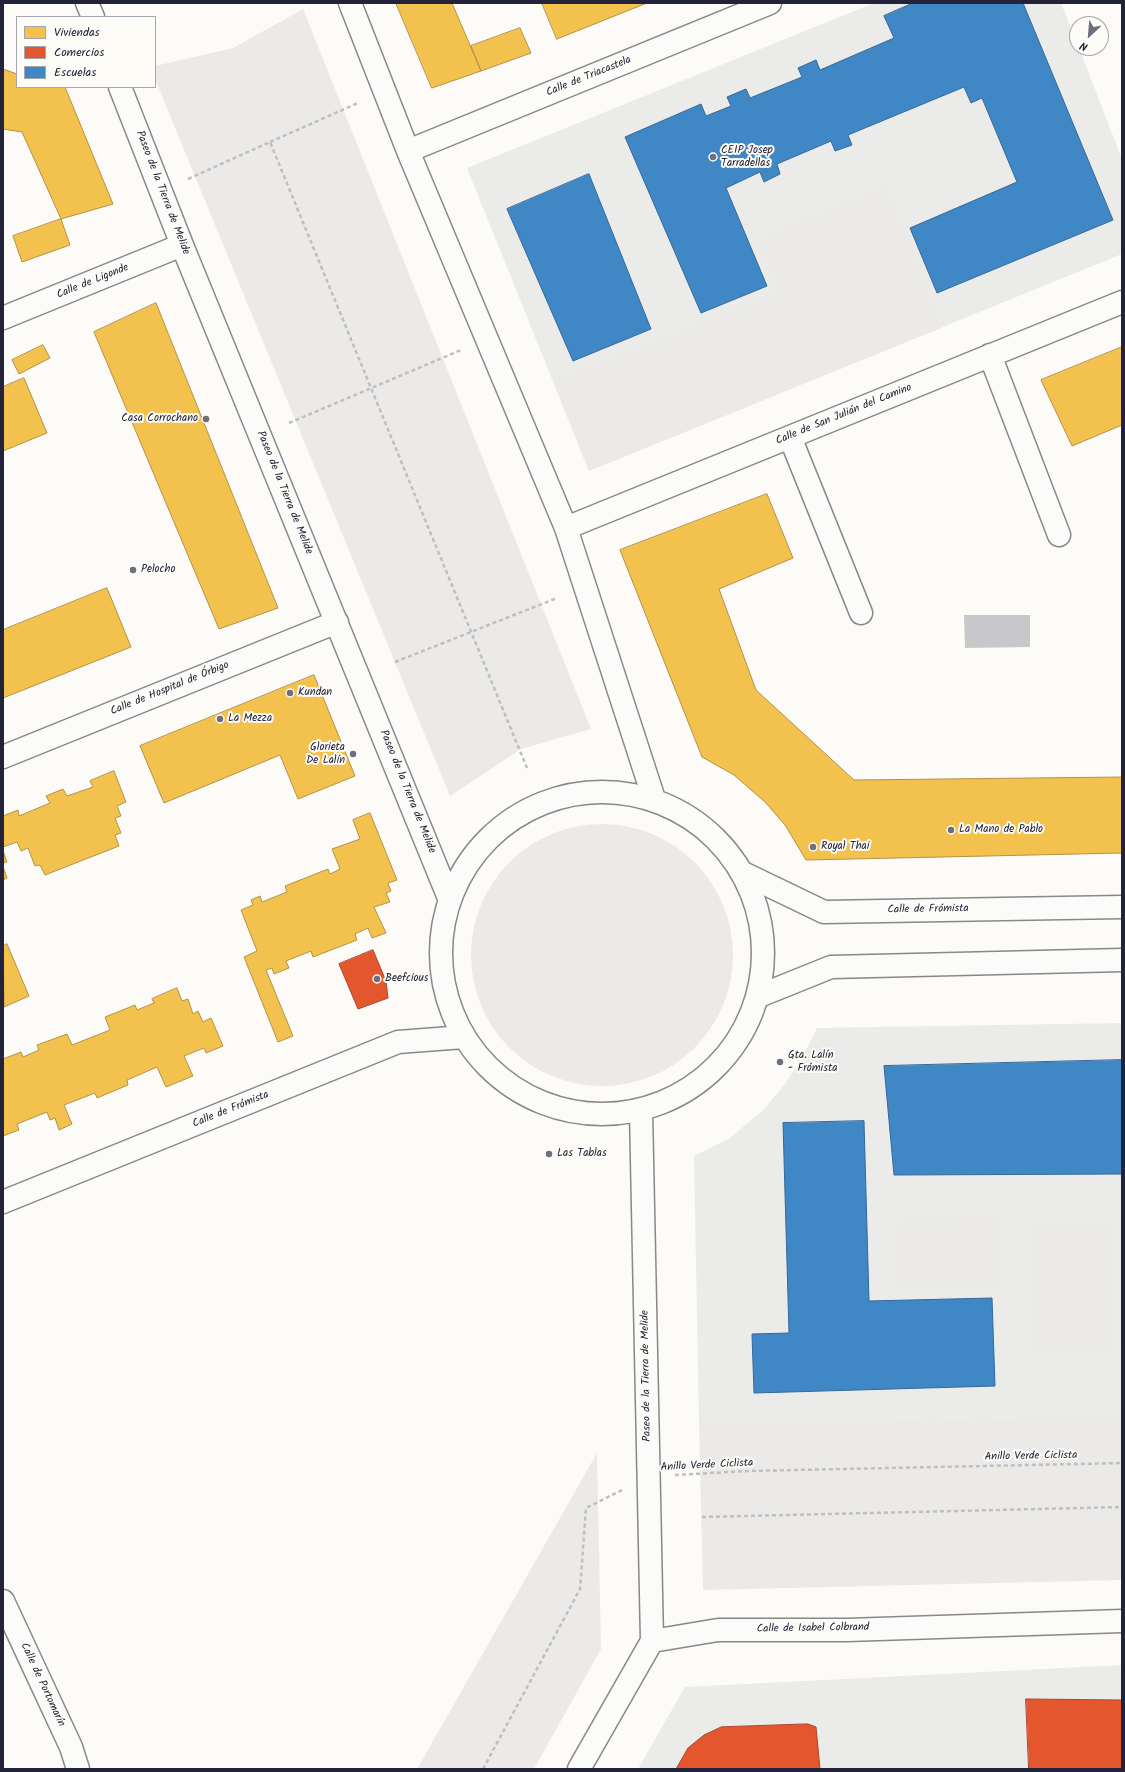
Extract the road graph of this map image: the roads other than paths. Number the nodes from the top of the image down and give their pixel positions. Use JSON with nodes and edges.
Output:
{"nodes":[{"id":1,"x":88,"y":3,"type":"edge"},
{"id":2,"x":350,"y":3,"type":"edge"},
{"id":3,"x":770,"y":3,"type":"edge"},
{"id":4,"x":93,"y":16,"type":"edge"},
{"id":5,"x":120,"y":88,"type":"edge"},
{"id":6,"x":408,"y":151,"type":"junction"},
{"id":7,"x":182,"y":245,"type":"junction"},
{"id":8,"x":1122,"y":302,"type":"edge"},
{"id":9,"x":3,"y":318,"type":"edge"},
{"id":10,"x":990,"y":356,"type":"junction"},
{"id":11,"x":790,"y":437,"type":"junction"},
{"id":12,"x":566,"y":528,"type":"junction"},
{"id":13,"x":1059,"y":535,"type":"dead end"},
{"id":14,"x":861,"y":613,"type":"dead end"},
{"id":15,"x":337,"y":622,"type":"junction"},
{"id":16,"x":3,"y":757,"type":"edge"},
{"id":17,"x":654,"y":799,"type":"junction"},
{"id":18,"x":743,"y":873,"type":"junction"},
{"id":19,"x":449,"y":898,"type":"junction"},
{"id":20,"x":1122,"y":907,"type":"edge"},
{"id":21,"x":1122,"y":960,"type":"edge"},
{"id":22,"x":759,"y":996,"type":"junction"},
{"id":23,"x":464,"y":1037,"type":"junction"},
{"id":24,"x":641,"y":1111,"type":"junction"},
{"id":25,"x":3,"y":1202,"type":"edge"},
{"id":26,"x":3,"y":1601,"type":"edge"},
{"id":27,"x":1122,"y":1621,"type":"edge"},
{"id":28,"x":652,"y":1641,"type":"junction"},
{"id":29,"x":78,"y":1769,"type":"edge"},
{"id":30,"x":579,"y":1769,"type":"edge"}],
"edges":[{"from":1,"to":4,"type":"street"},
{"from":2,"to":6,"type":"street"},
{"from":3,"to":6,"type":"street","name":"Calle de Triacastela"},
{"from":5,"to":7,"type":"street","name":"Paseo de la Tierra de Melide"},
{"from":6,"to":12,"type":"street"},
{"from":7,"to":9,"type":"street","name":"Calle de Ligonde"},
{"from":7,"to":15,"type":"street","name":"Paseo de la Tierra de Melide"},
{"from":8,"to":10,"type":"street","name":"Calle de San Julián del Camino"},
{"from":10,"to":11,"type":"street","name":"Calle de San Julián del Camino"},
{"from":10,"to":13,"type":"street"},
{"from":11,"to":12,"type":"street","name":"Calle de San Julián del Camino"},
{"from":11,"to":14,"type":"street"},
{"from":12,"to":17,"type":"street"},
{"from":15,"to":16,"type":"street","name":"Calle de Hospital de Órbigo"},
{"from":15,"to":19,"type":"street","name":"Paseo de la Tierra de Melide"},
{"from":17,"to":18,"type":"street"},
{"from":17,"to":19,"type":"street"},
{"from":18,"to":20,"type":"street","name":"Calle de Frómista"},
{"from":18,"to":22,"type":"street"},
{"from":19,"to":23,"type":"street"},
{"from":21,"to":22,"type":"street"},
{"from":22,"to":24,"type":"street"},
{"from":23,"to":24,"type":"street"},
{"from":23,"to":25,"type":"street","name":"Calle de Frómista"},
{"from":24,"to":28,"type":"street","name":"Paseo de la Tierra de Melide"},
{"from":26,"to":29,"type":"street","name":"Calle de Portomarín"},
{"from":27,"to":28,"type":"street","name":"Calle de Isabel Colbrand"},
{"from":28,"to":30,"type":"street"}]}
